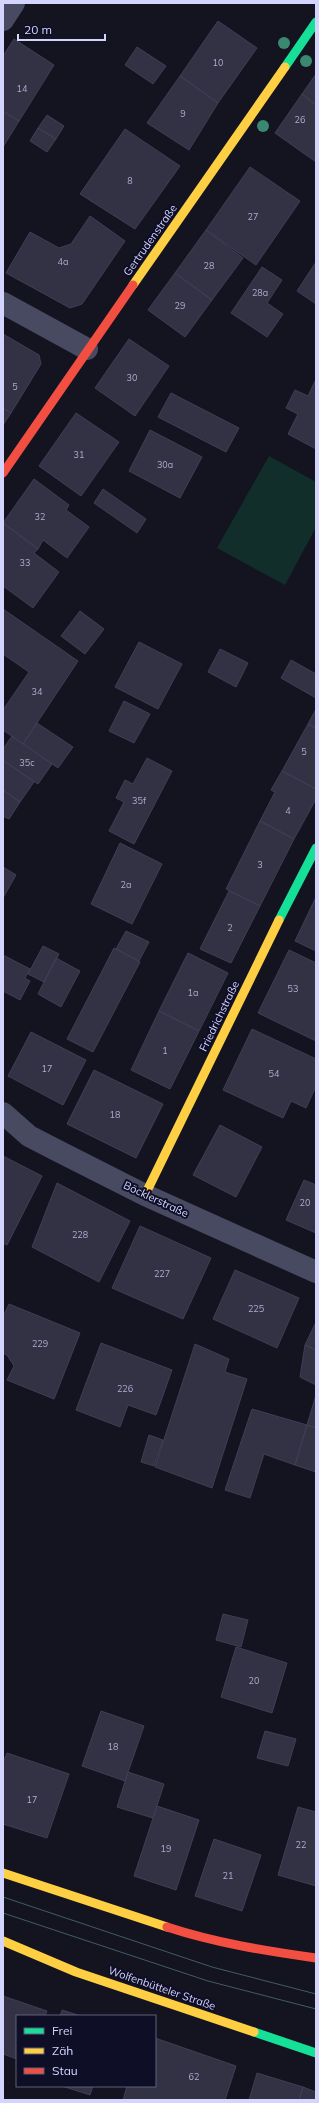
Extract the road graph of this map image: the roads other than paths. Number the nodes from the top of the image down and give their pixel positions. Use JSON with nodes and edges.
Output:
{"nodes":[{"id":1,"x":14,"y":3,"type":"edge"},
{"id":2,"x":3,"y":20,"type":"edge"},
{"id":3,"x":316,"y":22,"type":"edge"},
{"id":4,"x":3,"y":303,"type":"edge"},
{"id":5,"x":87,"y":349,"type":"junction"},
{"id":6,"x":3,"y":472,"type":"edge"},
{"id":7,"x":316,"y":848,"type":"edge"},
{"id":8,"x":3,"y":1113,"type":"edge"},
{"id":9,"x":145,"y":1195,"type":"junction"},
{"id":10,"x":316,"y":1272,"type":"edge"},
{"id":11,"x":3,"y":1873,"type":"edge"},
{"id":12,"x":3,"y":1941,"type":"edge"},
{"id":13,"x":316,"y":1958,"type":"edge"},
{"id":14,"x":316,"y":2053,"type":"edge"}],
"edges":[{"from":1,"to":2,"type":"street"},
{"from":3,"to":5,"type":"street","name":"Gertrudenstraße"},
{"from":4,"to":5,"type":"street"},
{"from":5,"to":6,"type":"street","name":"Gertrudenstraße"},
{"from":7,"to":9,"type":"street","name":"Friedrichstraße"},
{"from":8,"to":9,"type":"street","name":"Böcklerstraße"},
{"from":9,"to":10,"type":"street","name":"Böcklerstraße"},
{"from":11,"to":13,"type":"street"},
{"from":12,"to":14,"type":"street","name":"Wolfenbütteler Straße"}]}
